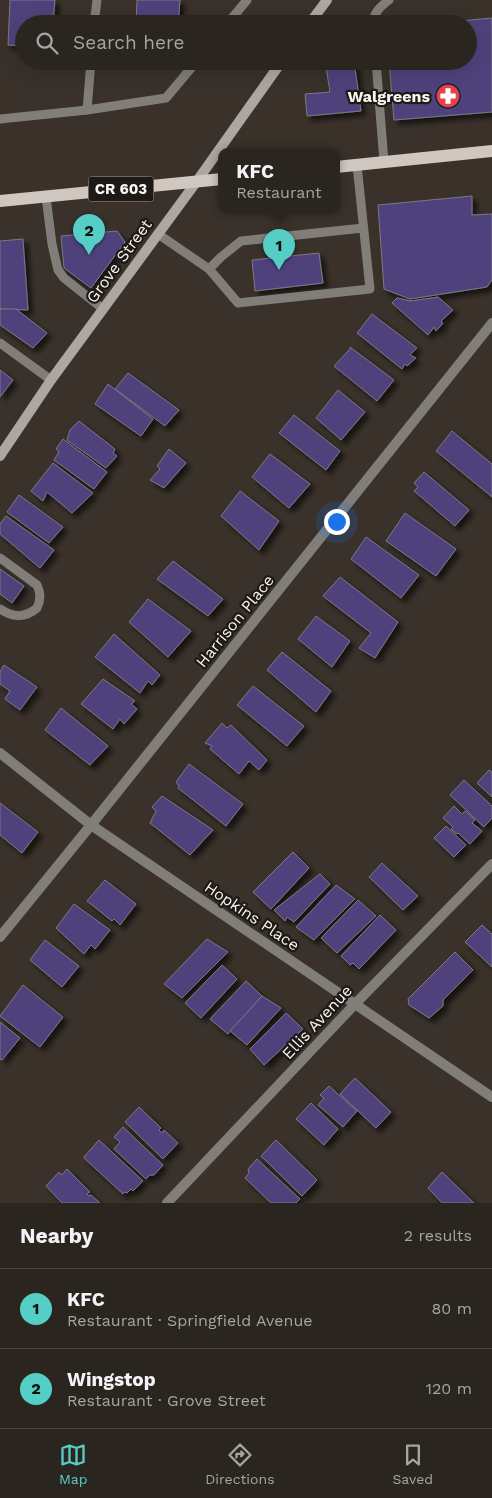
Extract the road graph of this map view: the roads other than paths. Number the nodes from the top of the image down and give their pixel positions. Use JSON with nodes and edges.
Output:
{"nodes":[{"id":1,"x":97,"y":0,"type":"edge"},
{"id":2,"x":247,"y":0,"type":"edge"},
{"id":3,"x":328,"y":0,"type":"edge"},
{"id":4,"x":389,"y":0,"type":"edge"},
{"id":5,"x":95,"y":15,"type":"edge"},
{"id":6,"x":235,"y":15,"type":"edge"},
{"id":7,"x":316,"y":15,"type":"edge"},
{"id":8,"x":375,"y":15,"type":"edge"},
{"id":9,"x":90,"y":70,"type":"edge"},
{"id":10,"x":189,"y":70,"type":"edge"},
{"id":11,"x":276,"y":70,"type":"edge"},
{"id":12,"x":377,"y":70,"type":"edge"},
{"id":13,"x":87,"y":110,"type":"junction"},
{"id":14,"x":0,"y":119,"type":"edge"},
{"id":15,"x":220,"y":148,"type":"edge"},
{"id":16,"x":218,"y":151,"type":"edge"},
{"id":17,"x":492,"y":151,"type":"edge"},
{"id":18,"x":384,"y":162,"type":"junction"},
{"id":19,"x":357,"y":165,"type":"junction"},
{"id":20,"x":340,"y":167,"type":"edge"},
{"id":21,"x":218,"y":178,"type":"edge"},
{"id":22,"x":197,"y":181,"type":"junction"},
{"id":23,"x":46,"y":197,"type":"junction"},
{"id":24,"x":0,"y":201,"type":"edge"},
{"id":25,"x":363,"y":228,"type":"junction"},
{"id":26,"x":158,"y":234,"type":"junction"},
{"id":27,"x":209,"y":269,"type":"junction"},
{"id":28,"x":103,"y":310,"type":"junction"},
{"id":29,"x":492,"y":324,"type":"edge"},
{"id":30,"x":0,"y":343,"type":"edge"},
{"id":31,"x":51,"y":380,"type":"junction"},
{"id":32,"x":0,"y":456,"type":"edge"},
{"id":33,"x":0,"y":558,"type":"edge"},
{"id":34,"x":0,"y":609,"type":"edge"},
{"id":35,"x":0,"y":753,"type":"edge"},
{"id":36,"x":91,"y":825,"type":"junction"},
{"id":37,"x":492,"y":864,"type":"edge"},
{"id":38,"x":0,"y":937,"type":"edge"},
{"id":39,"x":355,"y":1004,"type":"junction"},
{"id":40,"x":492,"y":1097,"type":"edge"},
{"id":41,"x":167,"y":1203,"type":"edge"}],
"edges":[{"from":1,"to":5,"type":"lane"},
{"from":2,"to":6,"type":"lane"},
{"from":3,"to":7,"type":"main road"},
{"from":4,"to":8,"type":"lane"},
{"from":9,"to":13,"type":"lane"},
{"from":10,"to":13,"type":"lane"},
{"from":11,"to":15,"type":"main road","name":"Grove Street"},
{"from":12,"to":18,"type":"lane"},
{"from":13,"to":14,"type":"lane"},
{"from":16,"to":22,"type":"main road","name":"Grove Street"},
{"from":17,"to":18,"type":"main road"},
{"from":18,"to":19,"type":"main road"},
{"from":19,"to":20,"type":"main road"},
{"from":19,"to":25,"type":"lane"},
{"from":21,"to":22,"type":"main road","number":"CR 603"},
{"from":22,"to":23,"type":"main road","number":"CR 603"},
{"from":22,"to":26,"type":"main road","name":"Grove Street"},
{"from":23,"to":24,"type":"main road","number":"CR 603"},
{"from":23,"to":28,"type":"lane"},
{"from":25,"to":27,"type":"lane"},
{"from":25,"to":27,"type":"lane"},
{"from":26,"to":27,"type":"lane"},
{"from":26,"to":28,"type":"main road","name":"Grove Street"},
{"from":28,"to":31,"type":"main road","name":"Grove Street"},
{"from":29,"to":36,"type":"street","name":"Harrison Place"},
{"from":30,"to":31,"type":"lane"},
{"from":31,"to":32,"type":"main road","name":"Grove Street"},
{"from":33,"to":34,"type":"lane"},
{"from":35,"to":36,"type":"street","name":"Hopkins Place"},
{"from":36,"to":38,"type":"street","name":"Harrison Place"},
{"from":36,"to":39,"type":"street","name":"Hopkins Place"},
{"from":37,"to":39,"type":"street","name":"Ellis Avenue"},
{"from":39,"to":40,"type":"street","name":"Hopkins Place"},
{"from":39,"to":41,"type":"street","name":"Ellis Avenue"}]}
